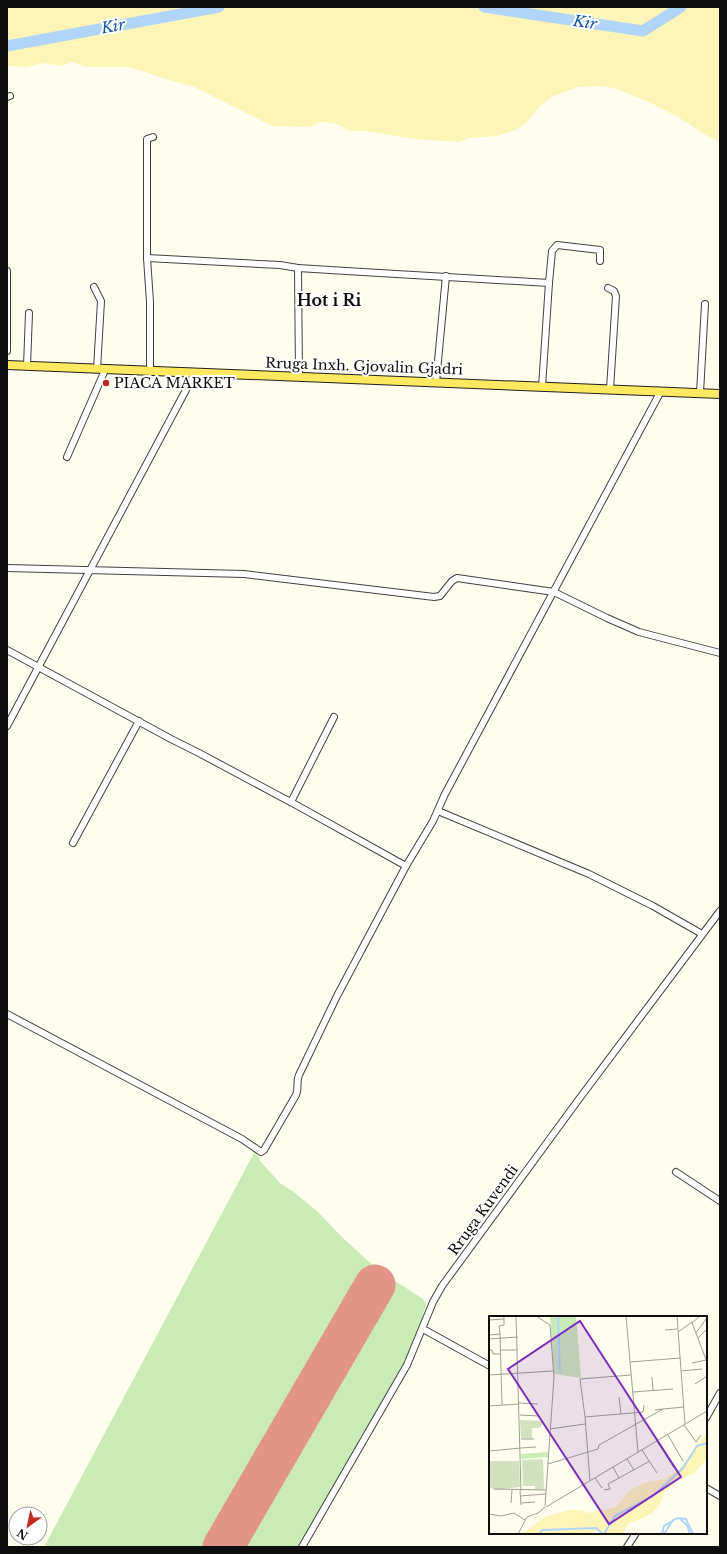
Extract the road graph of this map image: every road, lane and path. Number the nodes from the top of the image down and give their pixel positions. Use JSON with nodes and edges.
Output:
{"nodes":[{"id":1,"x":153,"y":137,"type":"dead end"},
{"id":2,"x":148,"y":258,"type":"junction"},
{"id":3,"x":600,"y":261,"type":"dead end"},
{"id":4,"x":298,"y":268,"type":"junction"},
{"id":5,"x":7,"y":271,"type":"edge"},
{"id":6,"x":446,"y":276,"type":"junction"},
{"id":7,"x":549,"y":283,"type":"junction"},
{"id":8,"x":94,"y":287,"type":"dead end"},
{"id":9,"x":608,"y":288,"type":"dead end"},
{"id":10,"x":705,"y":304,"type":"dead end"},
{"id":11,"x":29,"y":313,"type":"dead end"},
{"id":12,"x":7,"y":351,"type":"edge"},
{"id":13,"x":7,"y":365,"type":"edge"},
{"id":14,"x":27,"y":366,"type":"junction"},
{"id":15,"x":101,"y":369,"type":"junction"},
{"id":16,"x":150,"y":371,"type":"junction"},
{"id":17,"x":195,"y":373,"type":"junction"},
{"id":18,"x":299,"y":377,"type":"junction"},
{"id":19,"x":436,"y":382,"type":"junction"},
{"id":20,"x":542,"y":386,"type":"junction"},
{"id":21,"x":610,"y":389,"type":"junction"},
{"id":22,"x":661,"y":391,"type":"junction"},
{"id":23,"x":700,"y":393,"type":"junction"},
{"id":24,"x":720,"y":394,"type":"edge"},
{"id":25,"x":67,"y":457,"type":"dead end"},
{"id":26,"x":7,"y":568,"type":"edge"},
{"id":27,"x":91,"y":571,"type":"junction"},
{"id":28,"x":554,"y":592,"type":"junction"},
{"id":29,"x":7,"y":650,"type":"edge"},
{"id":30,"x":720,"y":653,"type":"edge"},
{"id":31,"x":39,"y":667,"type":"junction"},
{"id":32,"x":334,"y":717,"type":"dead end"},
{"id":33,"x":139,"y":721,"type":"junction"},
{"id":34,"x":7,"y":726,"type":"edge"},
{"id":35,"x":290,"y":802,"type":"junction"},
{"id":36,"x":438,"y":811,"type":"junction"},
{"id":37,"x":73,"y":843,"type":"dead end"},
{"id":38,"x":406,"y":866,"type":"junction"},
{"id":39,"x":720,"y":911,"type":"edge"},
{"id":40,"x":702,"y":934,"type":"junction"},
{"id":41,"x":7,"y":1014,"type":"edge"},
{"id":42,"x":676,"y":1172,"type":"dead end"},
{"id":43,"x":720,"y":1201,"type":"edge"},
{"id":44,"x":423,"y":1329,"type":"junction"},
{"id":45,"x":489,"y":1365,"type":"edge"},
{"id":46,"x":720,"y":1393,"type":"edge"},
{"id":47,"x":707,"y":1416,"type":"edge"},
{"id":48,"x":707,"y":1489,"type":"edge"},
{"id":49,"x":720,"y":1496,"type":"edge"},
{"id":50,"x":635,"y":1534,"type":"edge"},
{"id":51,"x":302,"y":1547,"type":"edge"},
{"id":52,"x":627,"y":1547,"type":"edge"}],
"edges":[{"from":1,"to":2,"type":"street"},
{"from":2,"to":4,"type":"street"},
{"from":2,"to":16,"type":"street"},
{"from":3,"to":7,"type":"street"},
{"from":4,"to":6,"type":"street"},
{"from":4,"to":18,"type":"street"},
{"from":5,"to":12,"type":"street"},
{"from":6,"to":7,"type":"street"},
{"from":6,"to":19,"type":"street"},
{"from":7,"to":20,"type":"street"},
{"from":8,"to":15,"type":"street"},
{"from":9,"to":21,"type":"street"},
{"from":10,"to":23,"type":"street"},
{"from":11,"to":14,"type":"street"},
{"from":13,"to":14,"type":"main road","name":"Rruga Inxh. Gjovalin Gjadri"},
{"from":14,"to":15,"type":"main road","name":"Rruga Inxh. Gjovalin Gjadri"},
{"from":15,"to":16,"type":"main road","name":"Rruga Inxh. Gjovalin Gjadri"},
{"from":15,"to":25,"type":"street"},
{"from":16,"to":17,"type":"main road","name":"Rruga Inxh. Gjovalin Gjadri"},
{"from":17,"to":18,"type":"main road","name":"Rruga Inxh. Gjovalin Gjadri"},
{"from":17,"to":27,"type":"street"},
{"from":18,"to":19,"type":"main road","name":"Rruga Inxh. Gjovalin Gjadri"},
{"from":19,"to":20,"type":"main road","name":"Rruga Inxh. Gjovalin Gjadri"},
{"from":20,"to":21,"type":"main road","name":"Rruga Inxh. Gjovalin Gjadri"},
{"from":21,"to":22,"type":"main road","name":"Rruga Inxh. Gjovalin Gjadri"},
{"from":22,"to":23,"type":"main road","name":"Rruga Inxh. Gjovalin Gjadri"},
{"from":22,"to":28,"type":"street"},
{"from":23,"to":24,"type":"main road","name":"Rruga Inxh. Gjovalin Gjadri"},
{"from":26,"to":27,"type":"street"},
{"from":27,"to":28,"type":"street"},
{"from":27,"to":31,"type":"street"},
{"from":28,"to":30,"type":"street"},
{"from":28,"to":36,"type":"street"},
{"from":29,"to":31,"type":"street"},
{"from":31,"to":33,"type":"street"},
{"from":31,"to":34,"type":"street"},
{"from":32,"to":35,"type":"street"},
{"from":33,"to":35,"type":"street"},
{"from":33,"to":37,"type":"street"},
{"from":35,"to":38,"type":"street"},
{"from":36,"to":38,"type":"street"},
{"from":36,"to":40,"type":"street"},
{"from":38,"to":41,"type":"street"},
{"from":39,"to":40,"type":"street","name":"Rruga Kuvendi"},
{"from":40,"to":44,"type":"street","name":"Rruga Kuvendi"},
{"from":42,"to":43,"type":"street"},
{"from":44,"to":45,"type":"street"},
{"from":44,"to":51,"type":"street","name":"Rruga Kuvendi"},
{"from":46,"to":47,"type":"street"},
{"from":48,"to":49,"type":"street"},
{"from":50,"to":52,"type":"street"}]}
